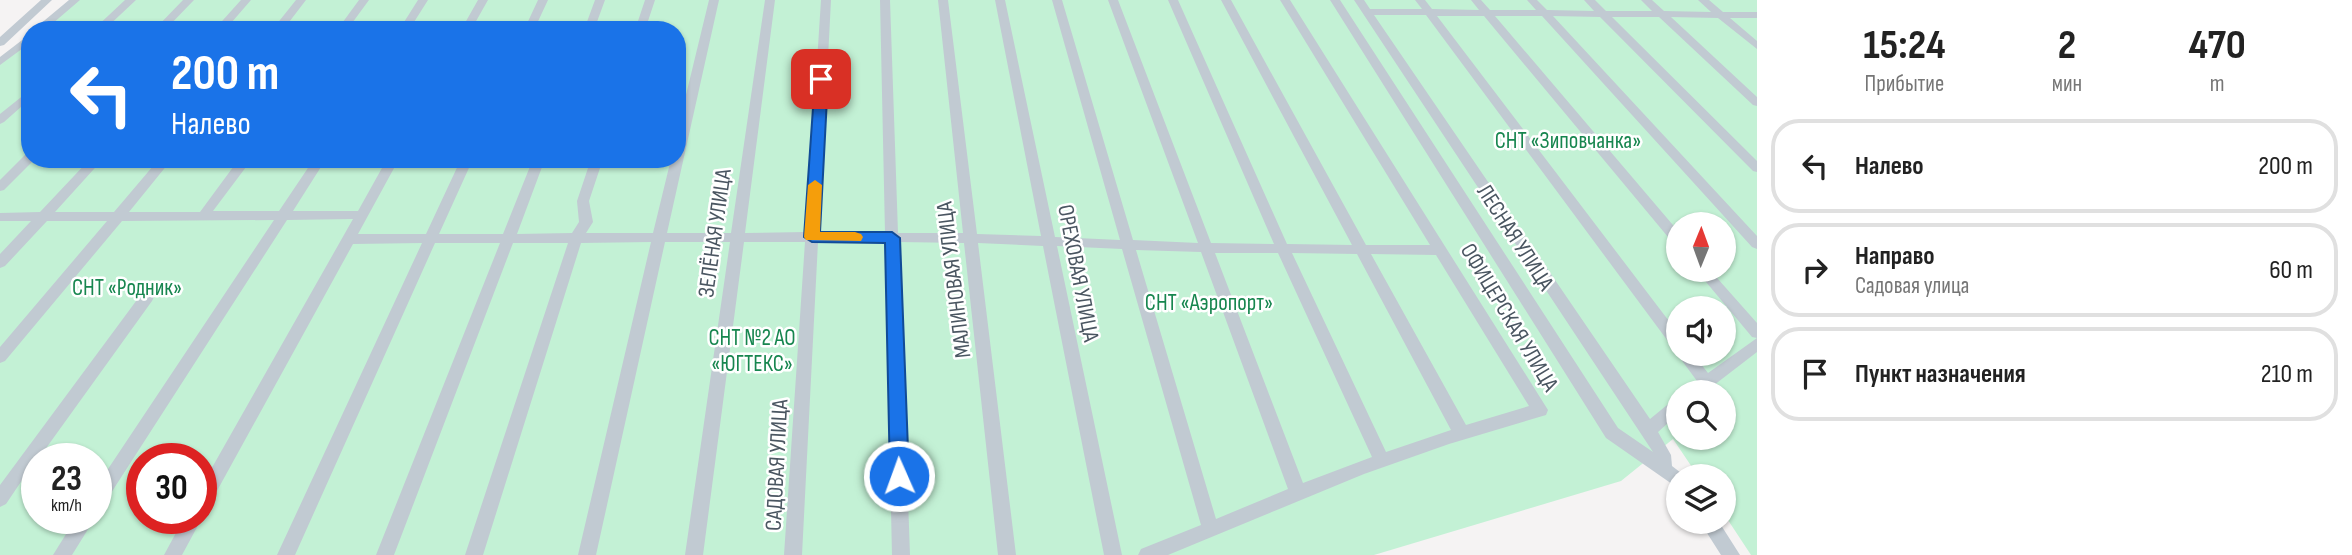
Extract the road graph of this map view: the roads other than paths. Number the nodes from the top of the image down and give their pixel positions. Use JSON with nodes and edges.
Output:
{"nodes":[{"id":1,"x":47,"y":0,"type":"edge"},
{"id":2,"x":75,"y":0,"type":"edge"},
{"id":3,"x":131,"y":0,"type":"edge"},
{"id":4,"x":189,"y":0,"type":"edge"},
{"id":5,"x":246,"y":0,"type":"edge"},
{"id":6,"x":301,"y":0,"type":"edge"},
{"id":7,"x":363,"y":0,"type":"edge"},
{"id":8,"x":423,"y":0,"type":"edge"},
{"id":9,"x":483,"y":0,"type":"edge"},
{"id":10,"x":544,"y":0,"type":"edge"},
{"id":11,"x":600,"y":0,"type":"edge"},
{"id":12,"x":650,"y":0,"type":"edge"},
{"id":13,"x":714,"y":0,"type":"edge"},
{"id":14,"x":769,"y":0,"type":"edge"},
{"id":15,"x":826,"y":0,"type":"edge"},
{"id":16,"x":885,"y":0,"type":"edge"},
{"id":17,"x":943,"y":0,"type":"edge"},
{"id":18,"x":1000,"y":0,"type":"edge"},
{"id":19,"x":1057,"y":0,"type":"edge"},
{"id":20,"x":1113,"y":0,"type":"edge"},
{"id":21,"x":1172,"y":0,"type":"edge"},
{"id":22,"x":1226,"y":0,"type":"edge"},
{"id":23,"x":1285,"y":0,"type":"edge"},
{"id":24,"x":1335,"y":0,"type":"edge"},
{"id":25,"x":1419,"y":0,"type":"edge"},
{"id":26,"x":1476,"y":0,"type":"edge"},
{"id":27,"x":1532,"y":0,"type":"edge"},
{"id":28,"x":1589,"y":0,"type":"edge"},
{"id":29,"x":1646,"y":0,"type":"edge"},
{"id":30,"x":1703,"y":0,"type":"edge"},
{"id":31,"x":1363,"y":6,"type":"edge"},
{"id":32,"x":1429,"y":13,"type":"junction"},
{"id":33,"x":1487,"y":14,"type":"junction"},
{"id":34,"x":1544,"y":14,"type":"junction"},
{"id":35,"x":1604,"y":15,"type":"junction"},
{"id":36,"x":1661,"y":15,"type":"junction"},
{"id":37,"x":1720,"y":15,"type":"junction"},
{"id":38,"x":1757,"y":15,"type":"edge"},
{"id":39,"x":24,"y":21,"type":"edge"},
{"id":40,"x":49,"y":21,"type":"edge"},
{"id":41,"x":109,"y":21,"type":"edge"},
{"id":42,"x":168,"y":21,"type":"edge"},
{"id":43,"x":227,"y":21,"type":"edge"},
{"id":44,"x":284,"y":21,"type":"edge"},
{"id":45,"x":348,"y":21,"type":"edge"},
{"id":46,"x":410,"y":21,"type":"edge"},
{"id":47,"x":471,"y":21,"type":"edge"},
{"id":48,"x":534,"y":21,"type":"edge"},
{"id":49,"x":592,"y":21,"type":"edge"},
{"id":50,"x":643,"y":21,"type":"edge"},
{"id":51,"x":21,"y":24,"type":"edge"},
{"id":52,"x":0,"y":43,"type":"edge"},
{"id":53,"x":21,"y":44,"type":"edge"},
{"id":54,"x":1757,"y":46,"type":"edge"},
{"id":55,"x":0,"y":62,"type":"edge"},
{"id":56,"x":21,"y":101,"type":"edge"},
{"id":57,"x":1757,"y":103,"type":"edge"},
{"id":58,"x":0,"y":120,"type":"edge"},
{"id":59,"x":686,"y":120,"type":"edge"},
{"id":60,"x":21,"y":166,"type":"edge"},
{"id":61,"x":1757,"y":167,"type":"edge"},
{"id":62,"x":88,"y":168,"type":"edge"},
{"id":63,"x":158,"y":168,"type":"edge"},
{"id":64,"x":239,"y":168,"type":"edge"},
{"id":65,"x":314,"y":168,"type":"edge"},
{"id":66,"x":388,"y":168,"type":"edge"},
{"id":67,"x":463,"y":168,"type":"edge"},
{"id":68,"x":535,"y":168,"type":"edge"},
{"id":69,"x":594,"y":168,"type":"edge"},
{"id":70,"x":675,"y":168,"type":"edge"},
{"id":71,"x":0,"y":187,"type":"edge"},
{"id":72,"x":285,"y":214,"type":"junction"},
{"id":73,"x":119,"y":215,"type":"junction"},
{"id":74,"x":204,"y":215,"type":"junction"},
{"id":75,"x":361,"y":215,"type":"junction"},
{"id":76,"x":43,"y":216,"type":"junction"},
{"id":77,"x":0,"y":217,"type":"edge"},
{"id":78,"x":1666,"y":226,"type":"edge"},
{"id":79,"x":660,"y":235,"type":"junction"},
{"id":80,"x":736,"y":237,"type":"junction"},
{"id":81,"x":812,"y":237,"type":"junction"},
{"id":82,"x":508,"y":238,"type":"junction"},
{"id":83,"x":576,"y":238,"type":"junction"},
{"id":84,"x":892,"y":238,"type":"junction"},
{"id":85,"x":348,"y":239,"type":"junction"},
{"id":86,"x":971,"y":239,"type":"junction"},
{"id":87,"x":429,"y":240,"type":"junction"},
{"id":88,"x":1050,"y":241,"type":"junction"},
{"id":89,"x":1126,"y":243,"type":"junction"},
{"id":90,"x":1757,"y":244,"type":"edge"},
{"id":91,"x":1282,"y":247,"type":"junction"},
{"id":92,"x":1207,"y":248,"type":"junction"},
{"id":93,"x":1360,"y":250,"type":"junction"},
{"id":94,"x":1442,"y":250,"type":"junction"},
{"id":95,"x":0,"y":263,"type":"edge"},
{"id":96,"x":1713,"y":282,"type":"edge"},
{"id":97,"x":147,"y":297,"type":"dead end"},
{"id":98,"x":1666,"y":328,"type":"edge"},
{"id":99,"x":1757,"y":333,"type":"edge"},
{"id":100,"x":1757,"y":344,"type":"edge"},
{"id":101,"x":0,"y":357,"type":"edge"},
{"id":102,"x":1709,"y":380,"type":"edge"},
{"id":103,"x":1666,"y":415,"type":"edge"},
{"id":104,"x":1648,"y":430,"type":"junction"},
{"id":105,"x":1461,"y":432,"type":"junction"},
{"id":106,"x":1382,"y":461,"type":"junction"},
{"id":107,"x":1664,"y":467,"type":"joint"},
{"id":108,"x":217,"y":475,"type":"edge"},
{"id":109,"x":112,"y":478,"type":"edge"},
{"id":110,"x":1298,"y":492,"type":"junction"},
{"id":111,"x":0,"y":499,"type":"edge"},
{"id":112,"x":1211,"y":531,"type":"junction"},
{"id":113,"x":76,"y":534,"type":"edge"},
{"id":114,"x":184,"y":534,"type":"edge"},
{"id":115,"x":1717,"y":534,"type":"edge"},
{"id":116,"x":62,"y":555,"type":"edge"},
{"id":117,"x":173,"y":555,"type":"edge"},
{"id":118,"x":286,"y":555,"type":"edge"},
{"id":119,"x":386,"y":555,"type":"edge"},
{"id":120,"x":474,"y":555,"type":"edge"},
{"id":121,"x":587,"y":555,"type":"edge"},
{"id":122,"x":694,"y":555,"type":"edge"},
{"id":123,"x":793,"y":555,"type":"edge"},
{"id":124,"x":901,"y":555,"type":"edge"},
{"id":125,"x":1007,"y":555,"type":"edge"},
{"id":126,"x":1113,"y":555,"type":"edge"},
{"id":127,"x":1147,"y":555,"type":"edge"},
{"id":128,"x":1731,"y":555,"type":"edge"}],
"edges":[{"from":1,"to":39,"type":"street"},
{"from":2,"to":40,"type":"street"},
{"from":3,"to":41,"type":"street"},
{"from":4,"to":42,"type":"street"},
{"from":5,"to":43,"type":"street"},
{"from":6,"to":44,"type":"street"},
{"from":7,"to":45,"type":"street"},
{"from":8,"to":46,"type":"street"},
{"from":9,"to":47,"type":"street"},
{"from":10,"to":48,"type":"street"},
{"from":11,"to":49,"type":"street"},
{"from":12,"to":50,"type":"street"},
{"from":13,"to":59,"type":"street"},
{"from":14,"to":80,"type":"street","name":"ЗЕЛЁНАЯ УЛИЦА"},
{"from":15,"to":81,"type":"street","name":"САДОВАЯ УЛИЦА"},
{"from":16,"to":84,"type":"street"},
{"from":17,"to":86,"type":"street","name":"МАЛИНОВАЯ УЛИЦА"},
{"from":18,"to":88,"type":"street","name":"ОРЕХОВАЯ УЛИЦА"},
{"from":19,"to":89,"type":"street"},
{"from":20,"to":92,"type":"street"},
{"from":21,"to":91,"type":"street"},
{"from":22,"to":93,"type":"street"},
{"from":23,"to":94,"type":"street","name":"ОФИЦЕРСКАЯ УЛИЦА"},
{"from":24,"to":107,"type":"street","name":"ЛЕСНАЯ УЛИЦА"},
{"from":25,"to":32,"type":"street"},
{"from":26,"to":33,"type":"street"},
{"from":27,"to":34,"type":"street"},
{"from":28,"to":35,"type":"street"},
{"from":29,"to":36,"type":"street"},
{"from":30,"to":37,"type":"street"},
{"from":31,"to":32,"type":"street"},
{"from":31,"to":104,"type":"street"},
{"from":32,"to":33,"type":"street"},
{"from":32,"to":98,"type":"street"},
{"from":33,"to":34,"type":"street"},
{"from":33,"to":78,"type":"street"},
{"from":34,"to":35,"type":"street"},
{"from":34,"to":90,"type":"street"},
{"from":35,"to":36,"type":"street"},
{"from":35,"to":61,"type":"street"},
{"from":36,"to":37,"type":"street"},
{"from":36,"to":57,"type":"street"},
{"from":37,"to":38,"type":"street"},
{"from":37,"to":54,"type":"street"},
{"from":51,"to":52,"type":"street"},
{"from":53,"to":55,"type":"street"},
{"from":56,"to":58,"type":"street"},
{"from":60,"to":71,"type":"street"},
{"from":62,"to":76,"type":"street"},
{"from":63,"to":73,"type":"street"},
{"from":64,"to":74,"type":"street"},
{"from":65,"to":72,"type":"street"},
{"from":66,"to":75,"type":"street"},
{"from":67,"to":87,"type":"street"},
{"from":68,"to":82,"type":"street"},
{"from":69,"to":83,"type":"street"},
{"from":70,"to":79,"type":"street"},
{"from":72,"to":74,"type":"street"},
{"from":72,"to":75,"type":"street"},
{"from":72,"to":109,"type":"street"},
{"from":73,"to":74,"type":"street"},
{"from":73,"to":76,"type":"street"},
{"from":73,"to":101,"type":"street"},
{"from":75,"to":85,"type":"street"},
{"from":76,"to":77,"type":"street"},
{"from":76,"to":95,"type":"street"},
{"from":79,"to":80,"type":"street"},
{"from":79,"to":83,"type":"street"},
{"from":79,"to":121,"type":"street"},
{"from":80,"to":81,"type":"street"},
{"from":80,"to":122,"type":"street","name":"ЗЕЛЁНАЯ УЛИЦА"},
{"from":81,"to":84,"type":"street"},
{"from":81,"to":123,"type":"street","name":"САДОВАЯ УЛИЦА"},
{"from":82,"to":83,"type":"street"},
{"from":82,"to":87,"type":"street"},
{"from":82,"to":119,"type":"street"},
{"from":83,"to":120,"type":"street"},
{"from":84,"to":86,"type":"street"},
{"from":84,"to":124,"type":"street"},
{"from":85,"to":87,"type":"street"},
{"from":85,"to":108,"type":"street"},
{"from":86,"to":88,"type":"street"},
{"from":86,"to":125,"type":"street","name":"МАЛИНОВАЯ УЛИЦА"},
{"from":87,"to":118,"type":"street"},
{"from":88,"to":89,"type":"street"},
{"from":88,"to":126,"type":"street","name":"ОРЕХОВАЯ УЛИЦА"},
{"from":89,"to":92,"type":"street"},
{"from":89,"to":112,"type":"street"},
{"from":91,"to":92,"type":"street"},
{"from":91,"to":93,"type":"street"},
{"from":91,"to":106,"type":"street"},
{"from":92,"to":110,"type":"street"},
{"from":93,"to":94,"type":"street"},
{"from":93,"to":105,"type":"street"},
{"from":94,"to":105,"type":"street","name":"ОФИЦЕРСКАЯ УЛИЦА"},
{"from":96,"to":99,"type":"street"},
{"from":97,"to":111,"type":"street"},
{"from":100,"to":102,"type":"street"},
{"from":103,"to":104,"type":"street"},
{"from":104,"to":107,"type":"street"},
{"from":105,"to":106,"type":"street","name":"ОФИЦЕРСКАЯ УЛИЦА"},
{"from":106,"to":110,"type":"street","name":"ОФИЦЕРСКАЯ УЛИЦА"},
{"from":110,"to":112,"type":"street","name":"ОФИЦЕРСКАЯ УЛИЦА"},
{"from":112,"to":127,"type":"street","name":"ОФИЦЕРСКАЯ УЛИЦА"},
{"from":113,"to":116,"type":"street"},
{"from":114,"to":117,"type":"street"},
{"from":115,"to":128,"type":"street"}]}
